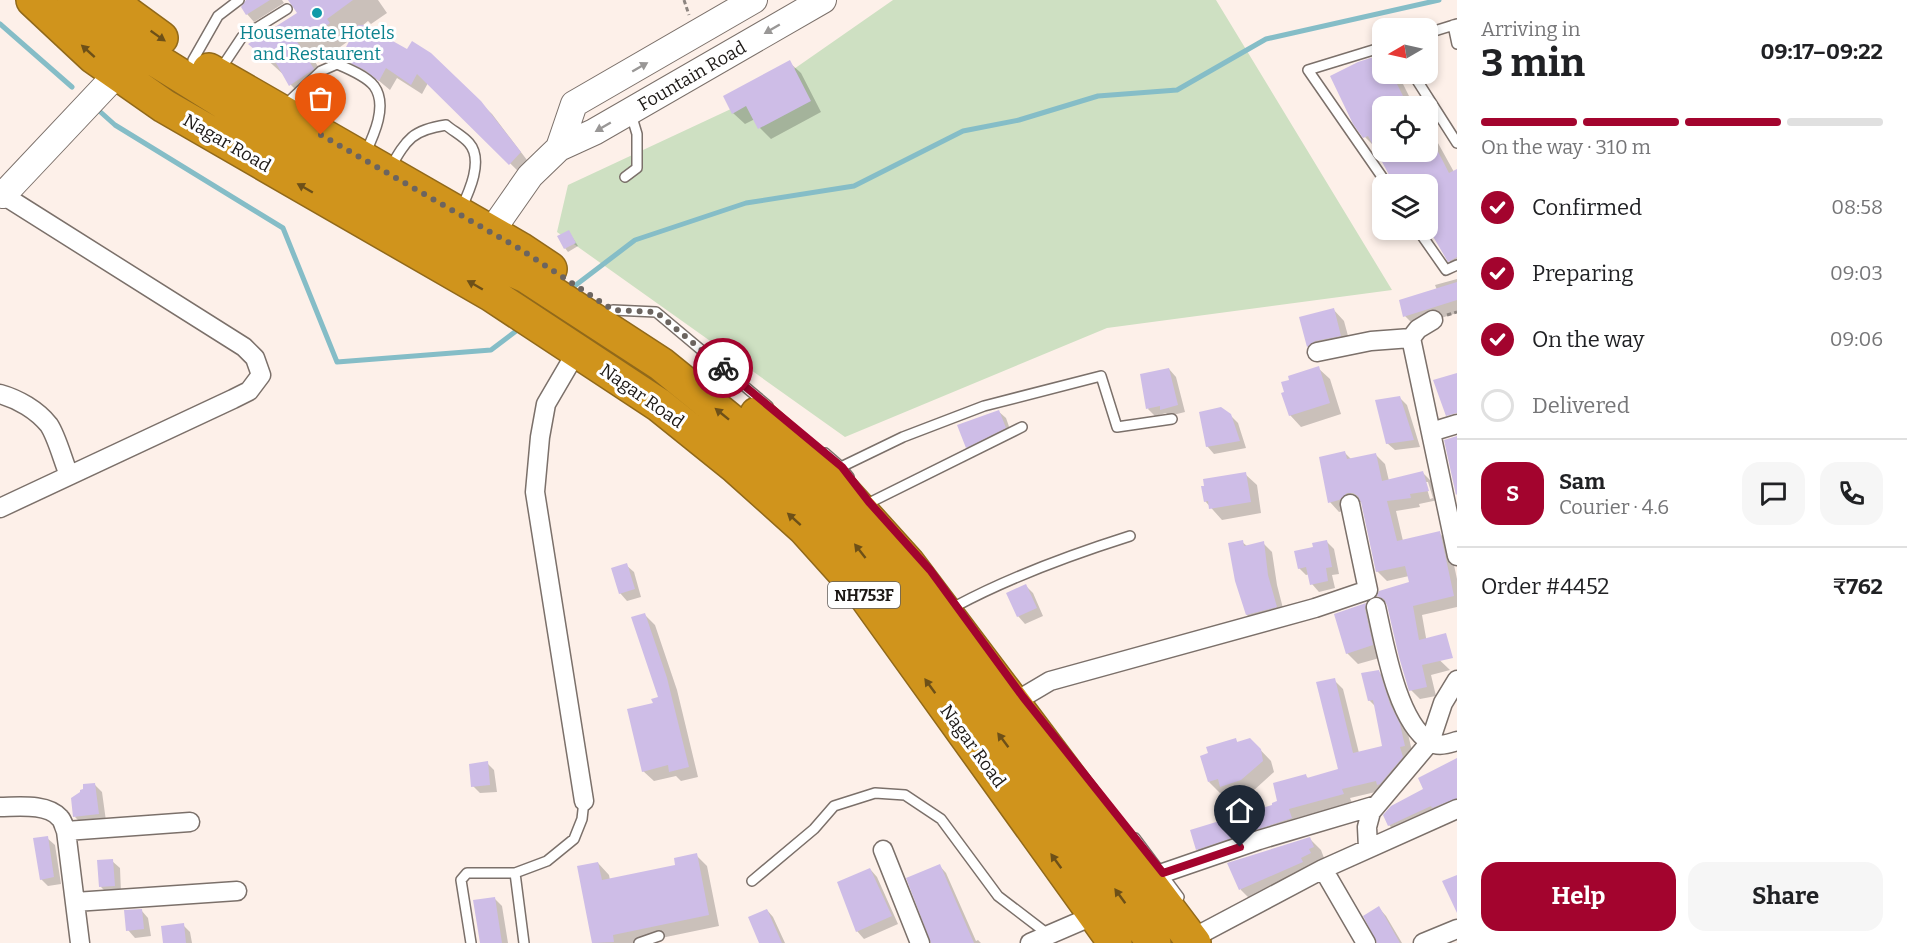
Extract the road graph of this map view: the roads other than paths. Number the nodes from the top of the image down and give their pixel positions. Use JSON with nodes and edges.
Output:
{"nodes":[{"id":1,"x":33,"y":0,"type":"edge"},
{"id":2,"x":74,"y":0,"type":"edge"},
{"id":3,"x":112,"y":0,"type":"edge"},
{"id":4,"x":239,"y":0,"type":"edge"},
{"id":5,"x":754,"y":0,"type":"edge"},
{"id":6,"x":823,"y":0,"type":"edge"},
{"id":7,"x":287,"y":9,"type":"dead end"},
{"id":8,"x":1455,"y":25,"type":"edge"},
{"id":9,"x":1438,"y":30,"type":"edge"},
{"id":10,"x":1457,"y":44,"type":"edge"},
{"id":11,"x":1372,"y":50,"type":"edge"},
{"id":12,"x":205,"y":68,"type":"junction"},
{"id":13,"x":117,"y":74,"type":"junction"},
{"id":14,"x":1419,"y":84,"type":"edge"},
{"id":15,"x":280,"y":111,"type":"junction"},
{"id":16,"x":630,"y":111,"type":"junction"},
{"id":17,"x":1457,"y":143,"type":"edge"},
{"id":18,"x":559,"y":148,"type":"junction"},
{"id":19,"x":375,"y":165,"type":"junction"},
{"id":20,"x":1380,"y":174,"type":"edge"},
{"id":21,"x":625,"y":177,"type":"dead end"},
{"id":22,"x":1,"y":194,"type":"edge"},
{"id":23,"x":452,"y":219,"type":"junction"},
{"id":24,"x":1425,"y":240,"type":"edge"},
{"id":25,"x":485,"y":243,"type":"junction"},
{"id":26,"x":421,"y":253,"type":"junction"},
{"id":27,"x":1457,"y":265,"type":"edge"},
{"id":28,"x":567,"y":291,"type":"junction"},
{"id":29,"x":613,"y":310,"type":"junction"},
{"id":30,"x":1433,"y":320,"type":"dead end"},
{"id":31,"x":1411,"y":338,"type":"junction"},
{"id":32,"x":577,"y":351,"type":"junction"},
{"id":33,"x":1317,"y":352,"type":"dead end"},
{"id":34,"x":0,"y":394,"type":"edge"},
{"id":35,"x":780,"y":415,"type":"dead end"},
{"id":36,"x":1172,"y":419,"type":"dead end"},
{"id":37,"x":1457,"y":424,"type":"edge"},
{"id":38,"x":1022,"y":428,"type":"dead end"},
{"id":39,"x":1431,"y":432,"type":"junction"},
{"id":40,"x":815,"y":445,"type":"dead end"},
{"id":41,"x":842,"y":467,"type":"junction"},
{"id":42,"x":69,"y":475,"type":"junction"},
{"id":43,"x":855,"y":485,"type":"dead end"},
{"id":44,"x":862,"y":494,"type":"dead end"},
{"id":45,"x":1350,"y":504,"type":"dead end"},
{"id":46,"x":0,"y":508,"type":"edge"},
{"id":47,"x":1454,"y":530,"type":"edge"},
{"id":48,"x":1130,"y":536,"type":"dead end"},
{"id":49,"x":1457,"y":556,"type":"edge"},
{"id":50,"x":950,"y":597,"type":"dead end"},
{"id":51,"x":956,"y":606,"type":"junction"},
{"id":52,"x":1376,"y":606,"type":"dead end"},
{"id":53,"x":963,"y":615,"type":"dead end"},
{"id":54,"x":1457,"y":680,"type":"edge"},
{"id":55,"x":1023,"y":697,"type":"dead end"},
{"id":56,"x":1457,"y":741,"type":"edge"},
{"id":57,"x":1430,"y":742,"type":"junction"},
{"id":58,"x":584,"y":801,"type":"joint"},
{"id":59,"x":1377,"y":806,"type":"junction"},
{"id":60,"x":0,"y":807,"type":"edge"},
{"id":61,"x":1457,"y":809,"type":"edge"},
{"id":62,"x":190,"y":822,"type":"dead end"},
{"id":63,"x":1126,"y":827,"type":"dead end"},
{"id":64,"x":66,"y":831,"type":"junction"},
{"id":65,"x":1368,"y":848,"type":"junction"},
{"id":66,"x":883,"y":850,"type":"dead end"},
{"id":67,"x":1323,"y":869,"type":"junction"},
{"id":68,"x":515,"y":873,"type":"junction"},
{"id":69,"x":1163,"y":873,"type":"junction"},
{"id":70,"x":752,"y":881,"type":"dead end"},
{"id":71,"x":237,"y":891,"type":"dead end"},
{"id":72,"x":75,"y":902,"type":"junction"},
{"id":73,"x":1183,"y":903,"type":"dead end"},
{"id":74,"x":1095,"y":915,"type":"junction"},
{"id":75,"x":1457,"y":928,"type":"edge"},
{"id":76,"x":1049,"y":935,"type":"junction"},
{"id":77,"x":659,"y":936,"type":"dead end"},
{"id":78,"x":1199,"y":936,"type":"edge"},
{"id":79,"x":80,"y":943,"type":"edge"},
{"id":80,"x":471,"y":943,"type":"edge"},
{"id":81,"x":524,"y":943,"type":"edge"},
{"id":82,"x":639,"y":943,"type":"edge"},
{"id":83,"x":920,"y":943,"type":"edge"},
{"id":84,"x":1030,"y":943,"type":"edge"},
{"id":85,"x":1115,"y":943,"type":"edge"},
{"id":86,"x":1154,"y":943,"type":"edge"},
{"id":87,"x":1366,"y":943,"type":"edge"},
{"id":88,"x":1423,"y":943,"type":"edge"}],
"edges":[{"from":13,"to":1,"type":"highway","name":"Nagar Road","number":"NH753F","one_way":true},
{"from":2,"to":25,"type":"highway"},
{"from":3,"to":12,"type":"highway","one_way":true},
{"from":4,"to":12,"type":"lane"},
{"from":18,"to":5,"type":"street","name":"Fountain Road","one_way":true},
{"from":6,"to":16,"type":"street","name":"Fountain Road","one_way":true},
{"from":7,"to":12,"type":"lane"},
{"from":8,"to":9,"type":"lane"},
{"from":8,"to":10,"type":"lane"},
{"from":11,"to":20,"type":"lane"},
{"from":12,"to":15,"type":"highway"},
{"from":13,"to":22,"type":"street"},
{"from":26,"to":13,"type":"highway","name":"Nagar Road","number":"NH753F","one_way":true},
{"from":14,"to":17,"type":"lane"},
{"from":15,"to":19,"type":"highway"},
{"from":15,"to":19,"type":"lane"},
{"from":16,"to":18,"type":"street","name":"Fountain Road","one_way":true},
{"from":16,"to":21,"type":"lane"},
{"from":18,"to":25,"type":"street","name":"Fountain Road"},
{"from":19,"to":23,"type":"highway"},
{"from":19,"to":23,"type":"lane"},
{"from":22,"to":42,"type":"street"},
{"from":23,"to":25,"type":"highway"},
{"from":24,"to":27,"type":"lane"},
{"from":25,"to":26,"type":"highway"},
{"from":25,"to":28,"type":"highway"},
{"from":32,"to":26,"type":"highway","name":"Nagar Road","number":"NH753F","one_way":true},
{"from":28,"to":29,"type":"highway","number":"NH753F"},
{"from":86,"to":28,"type":"highway","one_way":true},
{"from":29,"to":35,"type":"lane"},
{"from":29,"to":78,"type":"highway","number":"NH753F"},
{"from":30,"to":31,"type":"street"},
{"from":31,"to":33,"type":"street"},
{"from":31,"to":39,"type":"street"},
{"from":32,"to":58,"type":"street"},
{"from":74,"to":32,"type":"highway","name":"Nagar Road","number":"NH753F","one_way":true},
{"from":34,"to":42,"type":"street"},
{"from":36,"to":41,"type":"lane"},
{"from":37,"to":39,"type":"street"},
{"from":38,"to":44,"type":"lane"},
{"from":39,"to":47,"type":"street"},
{"from":40,"to":41,"type":"lane"},
{"from":41,"to":43,"type":"lane"},
{"from":42,"to":46,"type":"street"},
{"from":45,"to":55,"type":"street"},
{"from":47,"to":49,"type":"street"},
{"from":48,"to":51,"type":"lane"},
{"from":50,"to":51,"type":"lane"},
{"from":51,"to":53,"type":"lane"},
{"from":52,"to":57,"type":"street"},
{"from":54,"to":57,"type":"street"},
{"from":56,"to":57,"type":"street"},
{"from":57,"to":59,"type":"street"},
{"from":58,"to":68,"type":"lane"},
{"from":59,"to":65,"type":"street"},
{"from":59,"to":69,"type":"street"},
{"from":60,"to":64,"type":"street"},
{"from":61,"to":65,"type":"street"},
{"from":62,"to":64,"type":"street"},
{"from":63,"to":69,"type":"lane"},
{"from":64,"to":72,"type":"street"},
{"from":65,"to":67,"type":"street"},
{"from":66,"to":83,"type":"street"},
{"from":67,"to":78,"type":"street"},
{"from":67,"to":87,"type":"street"},
{"from":68,"to":80,"type":"lane"},
{"from":68,"to":81,"type":"lane"},
{"from":69,"to":73,"type":"lane"},
{"from":70,"to":76,"type":"lane"},
{"from":71,"to":72,"type":"street"},
{"from":72,"to":79,"type":"street"},
{"from":74,"to":76,"type":"street"},
{"from":74,"to":85,"type":"highway","name":"Nagar Road","number":"NH753F"},
{"from":75,"to":88,"type":"street"},
{"from":76,"to":84,"type":"street"},
{"from":77,"to":82,"type":"lane"}]}
